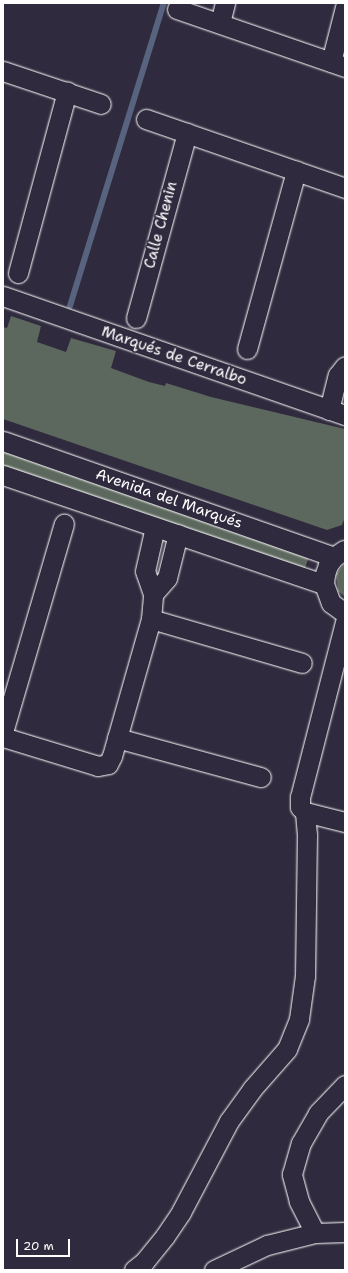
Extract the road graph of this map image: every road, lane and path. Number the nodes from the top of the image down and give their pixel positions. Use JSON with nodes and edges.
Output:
{"nodes":[{"id":1,"x":225,"y":3,"type":"edge"},
{"id":2,"x":345,"y":7,"type":"edge"},
{"id":3,"x":177,"y":9,"type":"dead end"},
{"id":4,"x":220,"y":23,"type":"junction"},
{"id":5,"x":338,"y":65,"type":"edge"},
{"id":6,"x":3,"y":70,"type":"edge"},
{"id":7,"x":67,"y":92,"type":"junction"},
{"id":8,"x":101,"y":104,"type":"dead end"},
{"id":9,"x":146,"y":118,"type":"dead end"},
{"id":10,"x":187,"y":133,"type":"junction"},
{"id":11,"x":296,"y":171,"type":"junction"},
{"id":12,"x":345,"y":188,"type":"edge"},
{"id":13,"x":18,"y":273,"type":"dead end"},
{"id":14,"x":3,"y":296,"type":"edge"},
{"id":15,"x":136,"y":318,"type":"dead end"},
{"id":16,"x":248,"y":349,"type":"dead end"},
{"id":17,"x":345,"y":366,"type":"edge"},
{"id":18,"x":337,"y":412,"type":"edge"},
{"id":19,"x":3,"y":441,"type":"edge"},
{"id":20,"x":3,"y":475,"type":"edge"},
{"id":21,"x":64,"y":524,"type":"dead end"},
{"id":22,"x":155,"y":527,"type":"junction"},
{"id":23,"x":178,"y":534,"type":"junction"},
{"id":24,"x":340,"y":553,"type":"edge"},
{"id":25,"x":324,"y":584,"type":"junction"},
{"id":26,"x":153,"y":594,"type":"junction"},
{"id":27,"x":345,"y":613,"type":"edge"},
{"id":28,"x":151,"y":619,"type":"junction"},
{"id":29,"x":345,"y":622,"type":"edge"},
{"id":30,"x":302,"y":663,"type":"dead end"},
{"id":31,"x":3,"y":732,"type":"edge"},
{"id":32,"x":3,"y":737,"type":"edge"},
{"id":33,"x":117,"y":738,"type":"junction"},
{"id":34,"x":261,"y":777,"type":"dead end"},
{"id":35,"x":305,"y":812,"type":"junction"},
{"id":36,"x":345,"y":822,"type":"edge"},
{"id":37,"x":345,"y":1085,"type":"edge"},
{"id":38,"x":345,"y":1232,"type":"edge"},
{"id":39,"x":315,"y":1233,"type":"junction"},
{"id":40,"x":134,"y":1270,"type":"edge"},
{"id":41,"x":214,"y":1270,"type":"edge"}],
"edges":[{"from":1,"to":4,"type":"street"},
{"from":2,"to":5,"type":"street"},
{"from":3,"to":4,"type":"street"},
{"from":4,"to":5,"type":"street"},
{"from":6,"to":7,"type":"street"},
{"from":7,"to":8,"type":"street"},
{"from":7,"to":13,"type":"street"},
{"from":9,"to":10,"type":"street"},
{"from":10,"to":11,"type":"street"},
{"from":10,"to":15,"type":"street","name":"Calle Chenin"},
{"from":11,"to":12,"type":"street"},
{"from":11,"to":16,"type":"street"},
{"from":14,"to":18,"type":"street","name":"Marqués de Cerralbo"},
{"from":17,"to":18,"type":"street"},
{"from":19,"to":24,"type":"street","name":"Avenida del Marqués"},
{"from":20,"to":22,"type":"street","name":"Avenida del Marqués"},
{"from":21,"to":31,"type":"street"},
{"from":22,"to":23,"type":"street","name":"Avenida del Marqués"},
{"from":22,"to":26,"type":"street"},
{"from":23,"to":25,"type":"street","name":"Avenida del Marqués"},
{"from":23,"to":26,"type":"street"},
{"from":24,"to":25,"type":"street"},
{"from":25,"to":27,"type":"street"},
{"from":26,"to":28,"type":"street"},
{"from":28,"to":30,"type":"street"},
{"from":28,"to":33,"type":"street"},
{"from":29,"to":35,"type":"street"},
{"from":32,"to":33,"type":"street"},
{"from":33,"to":34,"type":"street"},
{"from":35,"to":36,"type":"street"},
{"from":35,"to":40,"type":"street"},
{"from":37,"to":39,"type":"street"},
{"from":38,"to":39,"type":"street"},
{"from":39,"to":41,"type":"street"}]}
